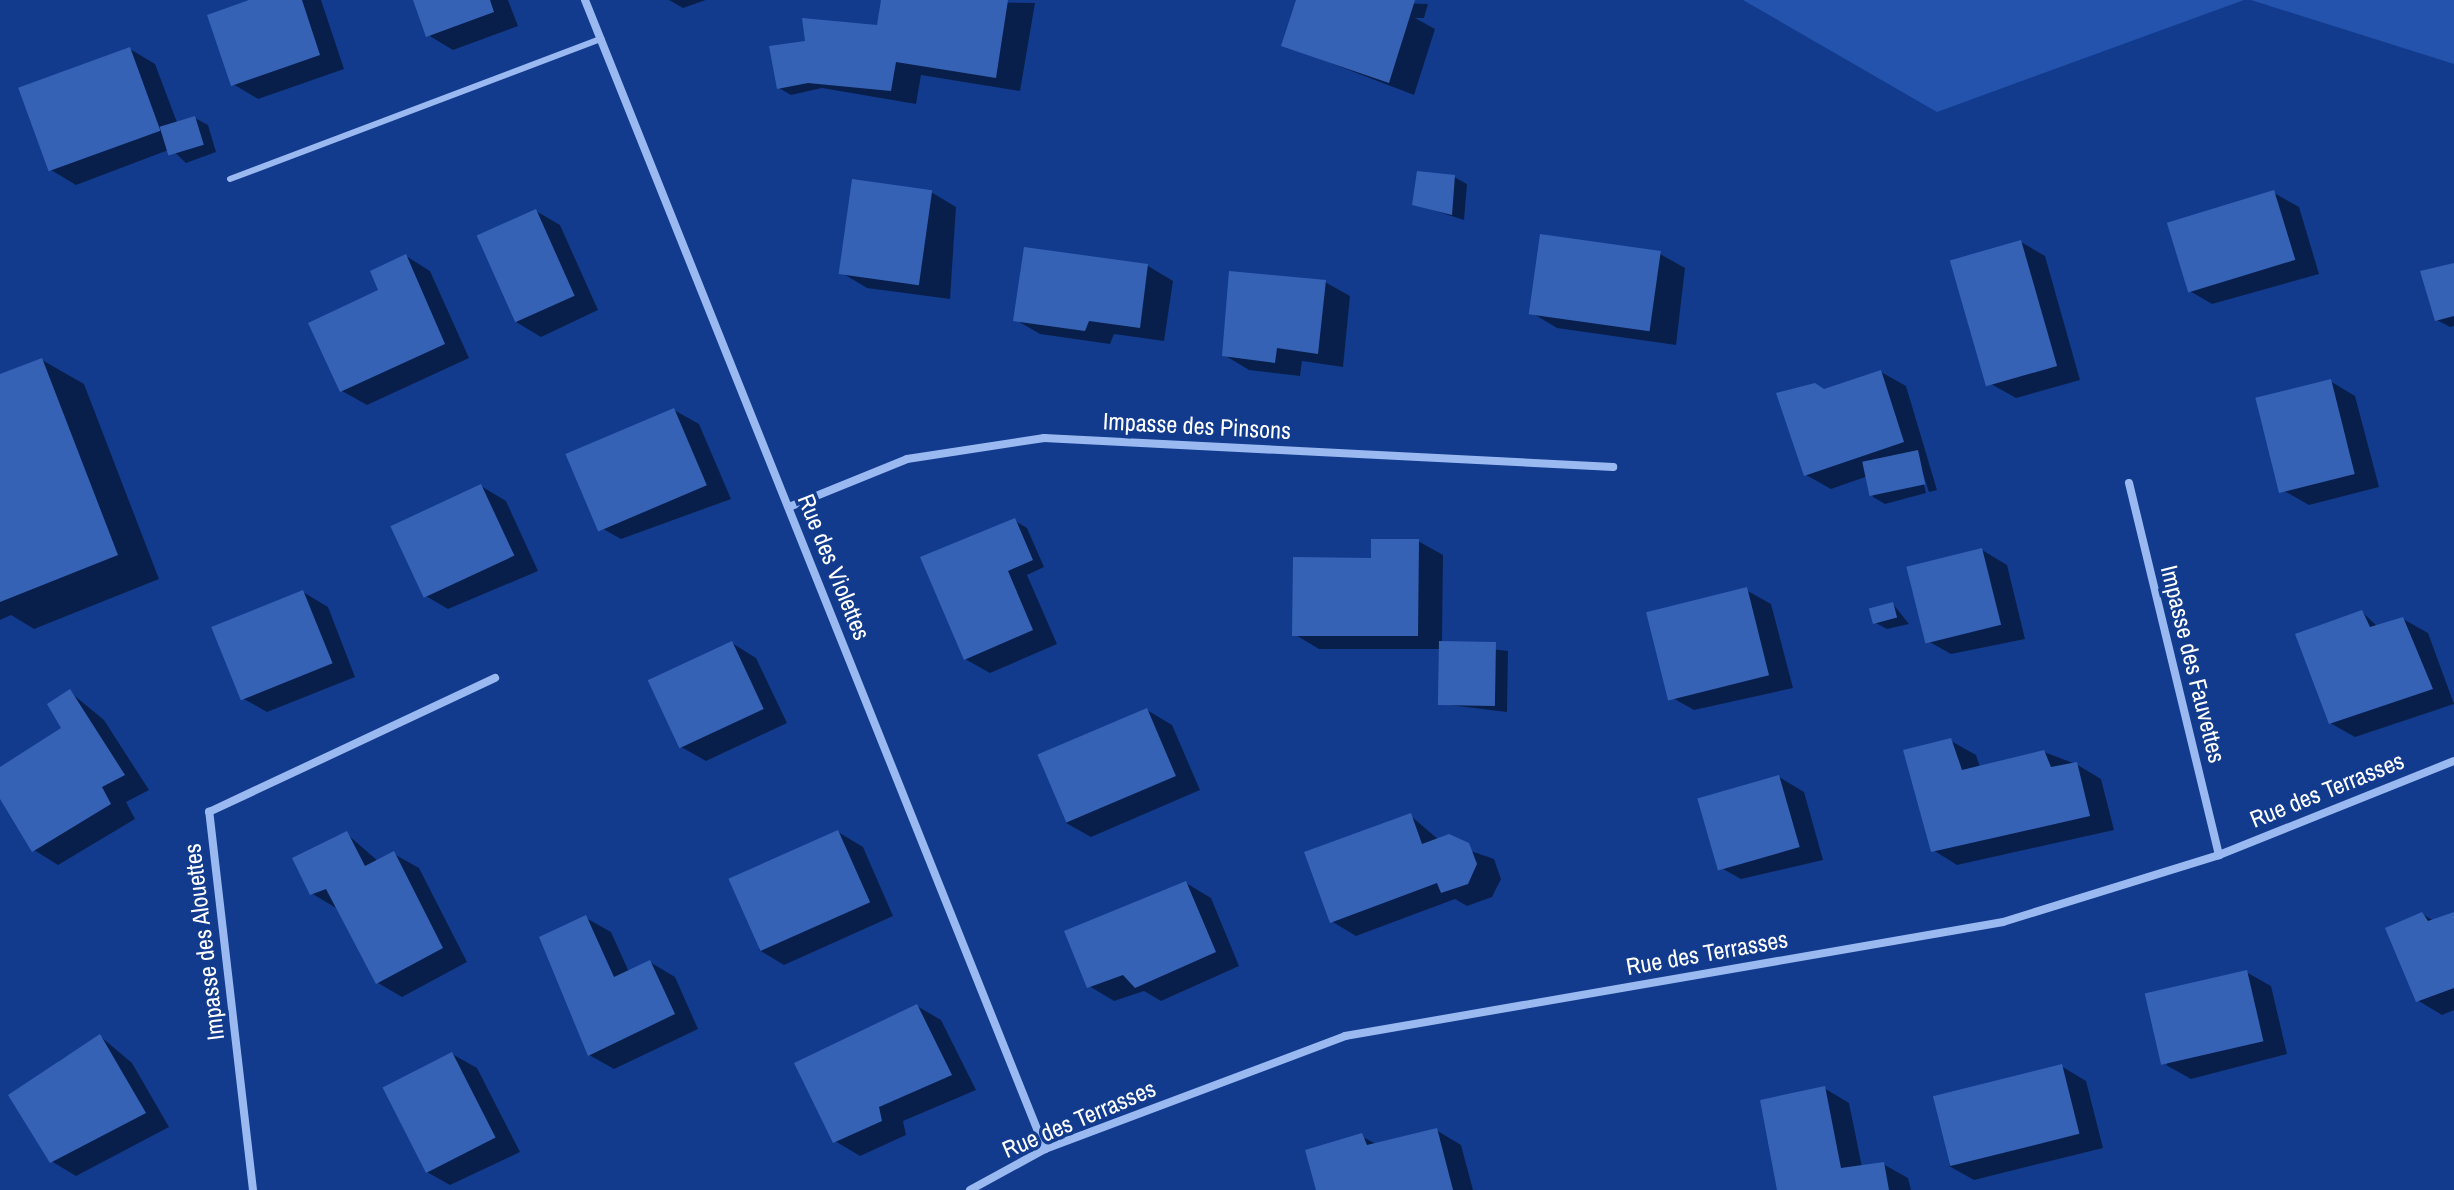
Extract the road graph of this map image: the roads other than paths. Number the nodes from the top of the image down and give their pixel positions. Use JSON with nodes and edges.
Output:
{"nodes":[{"id":1,"x":585,"y":0,"type":"edge"},
{"id":2,"x":601,"y":39,"type":"junction"},
{"id":3,"x":230,"y":179,"type":"dead end"},
{"id":4,"x":1613,"y":467,"type":"dead end"},
{"id":5,"x":2129,"y":483,"type":"dead end"},
{"id":6,"x":789,"y":507,"type":"junction"},
{"id":7,"x":495,"y":678,"type":"dead end"},
{"id":8,"x":2454,"y":761,"type":"edge"},
{"id":9,"x":2219,"y":855,"type":"junction"},
{"id":10,"x":1045,"y":1149,"type":"junction"},
{"id":11,"x":253,"y":1190,"type":"edge"},
{"id":12,"x":970,"y":1190,"type":"edge"}],
"edges":[{"from":1,"to":2,"type":"street","name":"Rue des Violettes"},
{"from":2,"to":3,"type":"lane"},
{"from":2,"to":6,"type":"street","name":"Rue des Violettes"},
{"from":4,"to":6,"type":"street","name":"Impasse des Pinsons"},
{"from":5,"to":9,"type":"street","name":"Impasse des Fauvettes"},
{"from":6,"to":10,"type":"street","name":"Rue des Violettes"},
{"from":7,"to":11,"type":"street","name":"Impasse des Alouettes"},
{"from":8,"to":9,"type":"street","name":"Rue des Terrasses"},
{"from":9,"to":10,"type":"street","name":"Rue des Terrasses"},
{"from":10,"to":12,"type":"street","name":"Rue des Terrasses"}]}
